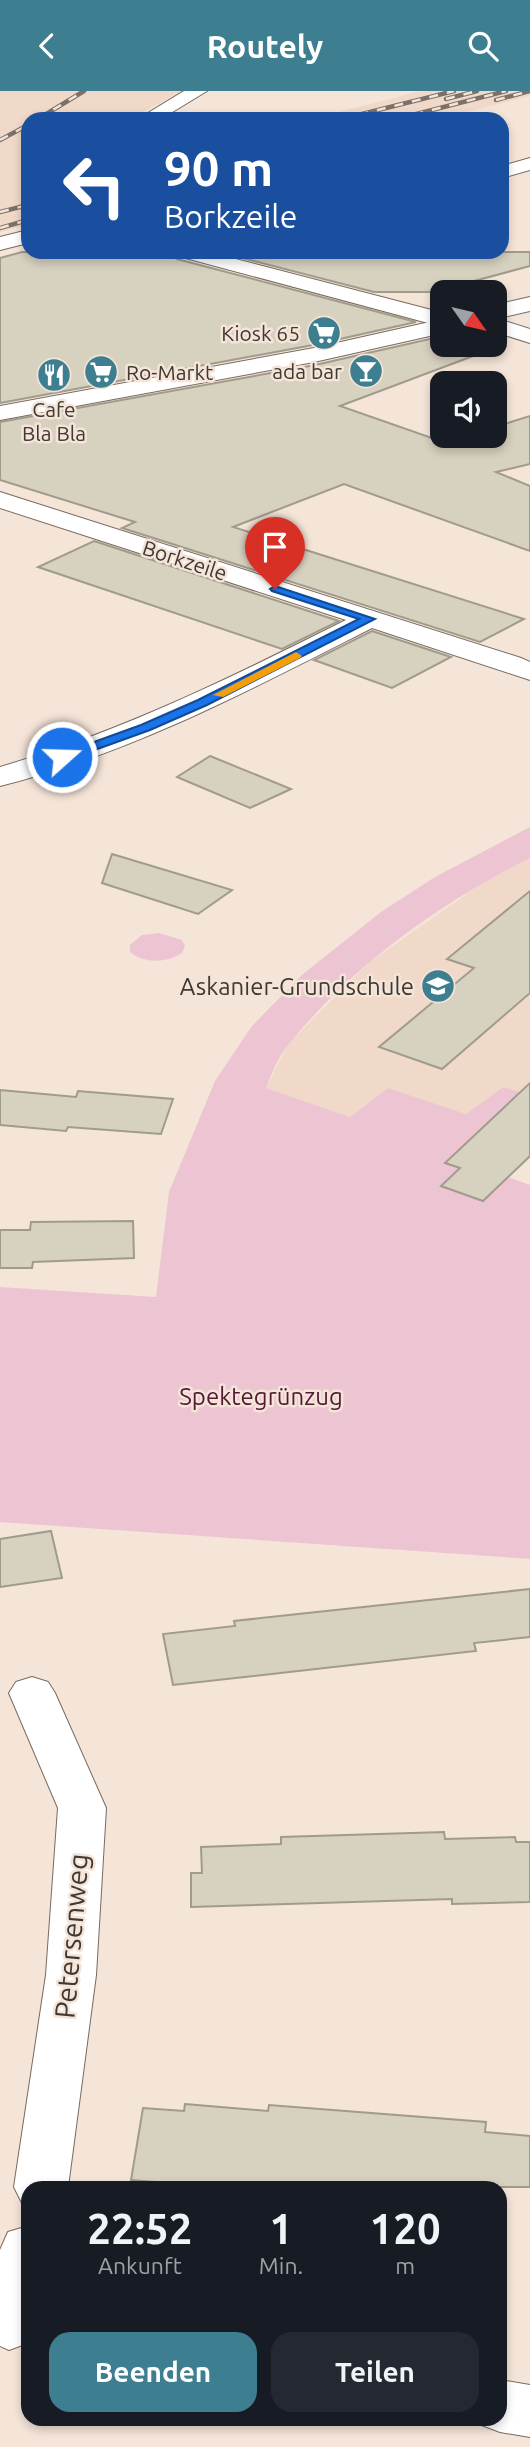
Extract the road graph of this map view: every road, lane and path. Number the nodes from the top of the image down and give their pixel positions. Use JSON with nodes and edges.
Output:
{"nodes":[{"id":1,"x":198,"y":91,"type":"edge"},
{"id":2,"x":160,"y":112,"type":"edge"},
{"id":3,"x":530,"y":164,"type":"edge"},
{"id":4,"x":509,"y":169,"type":"edge"},
{"id":5,"x":21,"y":238,"type":"edge"},
{"id":6,"x":0,"y":244,"type":"edge"},
{"id":7,"x":224,"y":259,"type":"edge"},
{"id":8,"x":530,"y":304,"type":"edge"},
{"id":9,"x":508,"y":309,"type":"edge"},
{"id":10,"x":430,"y":316,"type":"edge"},
{"id":11,"x":430,"y":329,"type":"edge"},
{"id":12,"x":508,"y":329,"type":"edge"},
{"id":13,"x":530,"y":336,"type":"edge"},
{"id":14,"x":0,"y":413,"type":"edge"},
{"id":15,"x":0,"y":500,"type":"edge"},
{"id":16,"x":369,"y":619,"type":"junction"},
{"id":17,"x":530,"y":672,"type":"edge"},
{"id":18,"x":0,"y":776,"type":"edge"},
{"id":19,"x":32,"y":1693,"type":"dead end"},
{"id":20,"x":42,"y":2181,"type":"edge"},
{"id":21,"x":21,"y":2283,"type":"edge"},
{"id":22,"x":12,"y":2326,"type":"edge"},
{"id":23,"x":507,"y":2407,"type":"edge"},
{"id":24,"x":530,"y":2411,"type":"edge"}],
"edges":[{"from":1,"to":2,"type":"street"},
{"from":3,"to":4,"type":"street"},
{"from":5,"to":6,"type":"street"},
{"from":7,"to":10,"type":"street"},
{"from":8,"to":9,"type":"street"},
{"from":11,"to":14,"type":"street"},
{"from":12,"to":13,"type":"street"},
{"from":15,"to":16,"type":"street","name":"Borkzeile"},
{"from":16,"to":17,"type":"street","name":"Borkzeile"},
{"from":16,"to":18,"type":"street"},
{"from":19,"to":20,"type":"street","name":"Petersenweg"},
{"from":21,"to":22,"type":"street"},
{"from":23,"to":24,"type":"street"}]}
